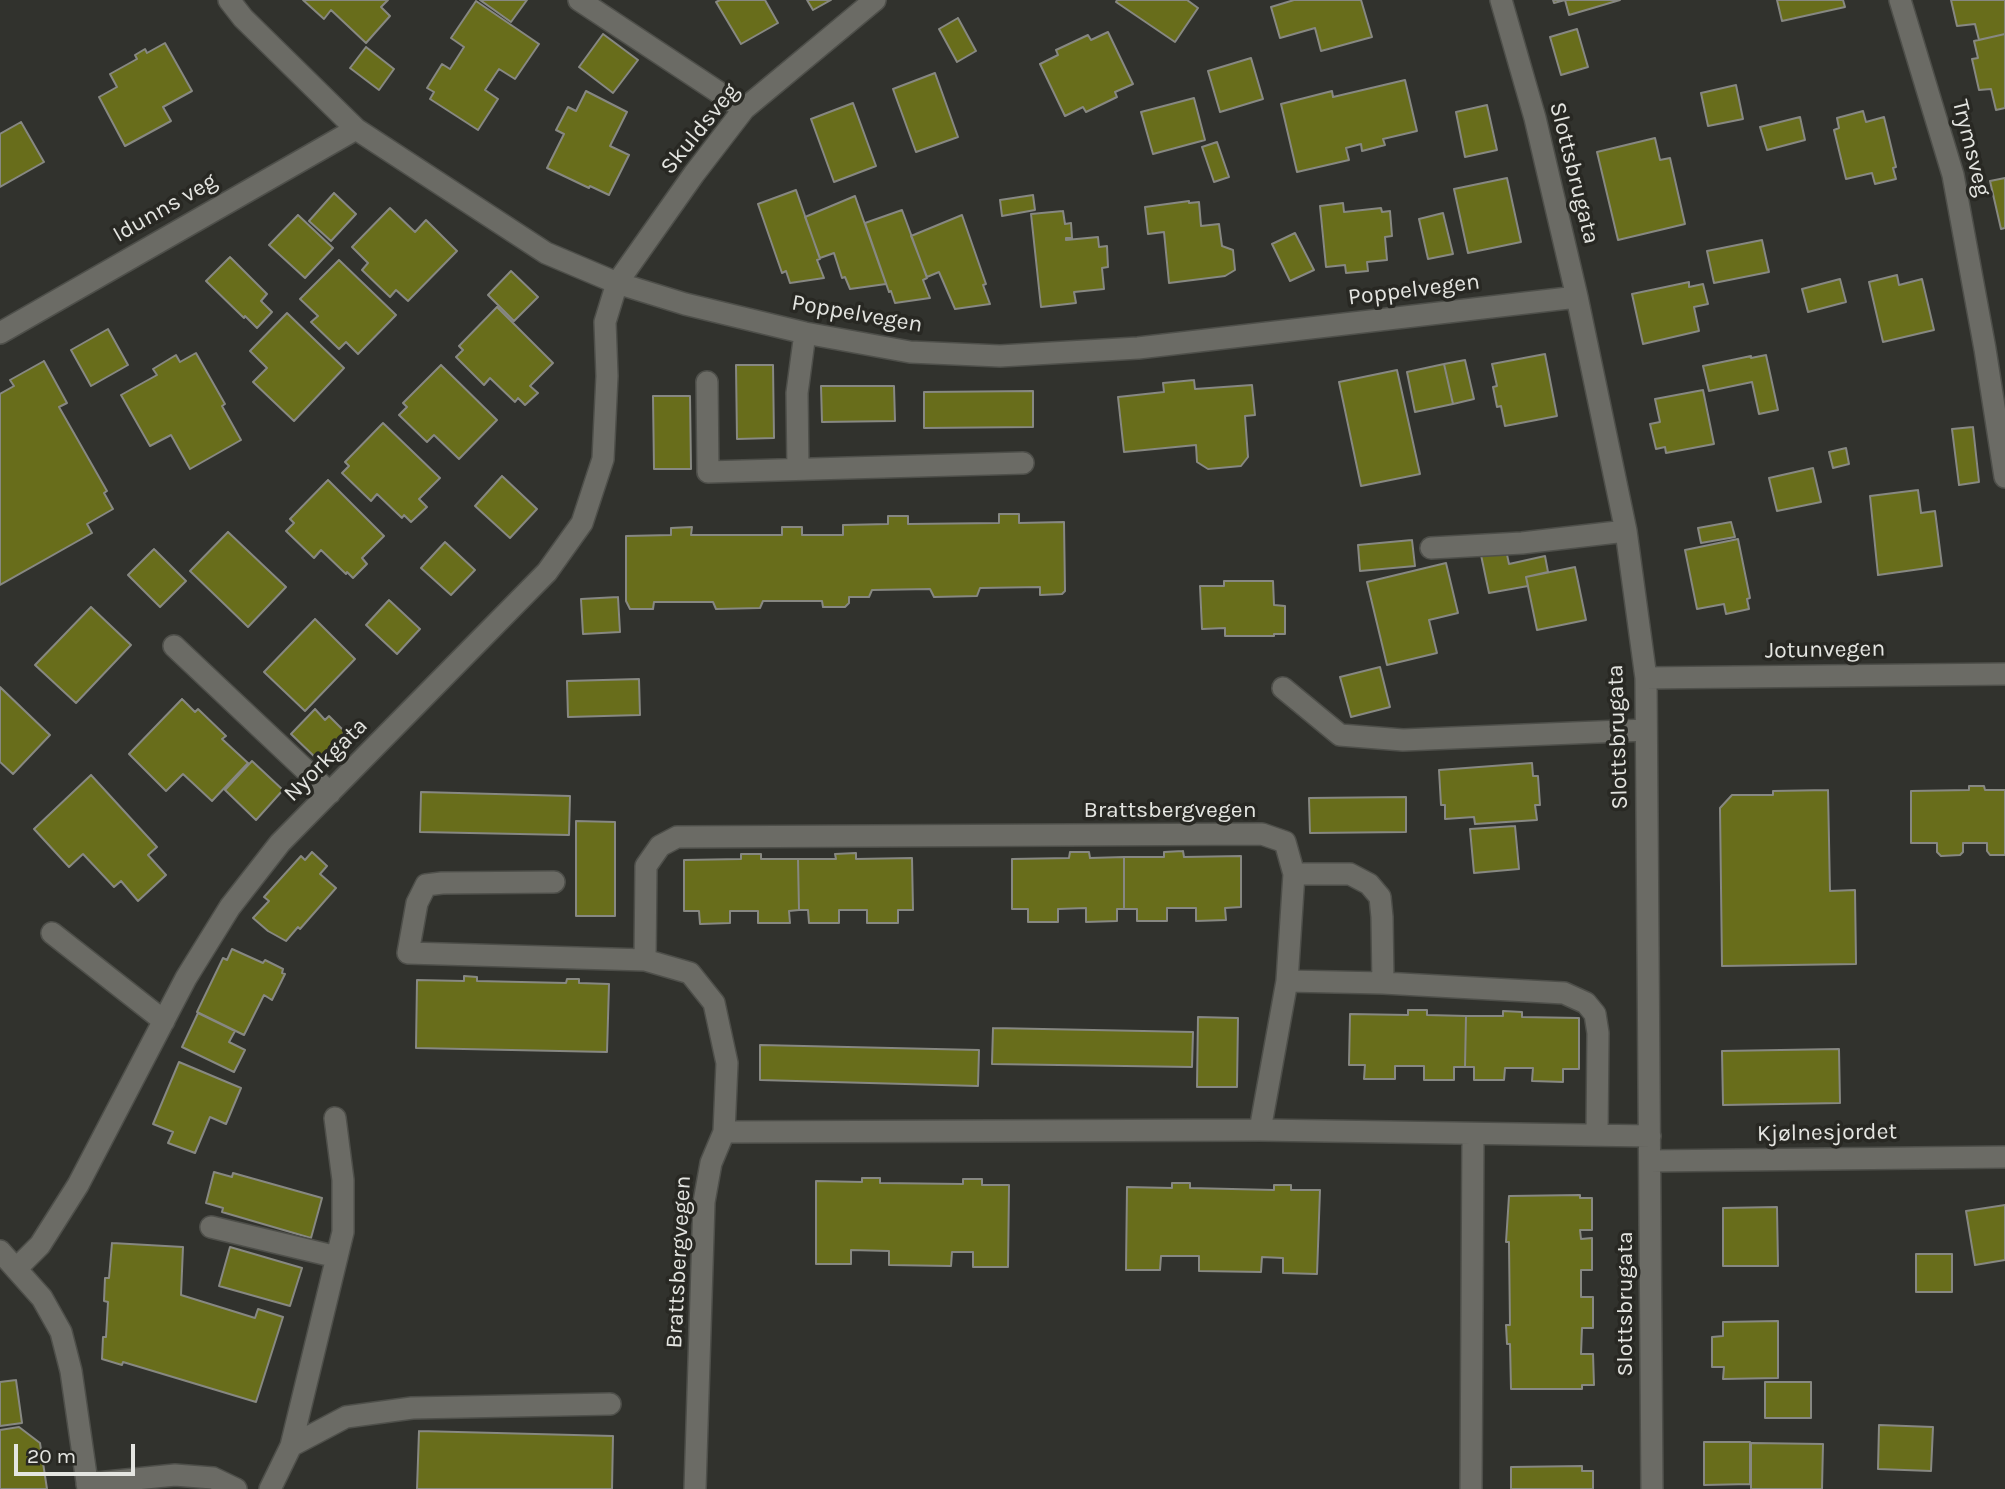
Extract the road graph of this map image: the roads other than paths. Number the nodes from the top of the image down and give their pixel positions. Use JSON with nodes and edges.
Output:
{"nodes":[{"id":1,"x":229,"y":0,"type":"edge"},
{"id":2,"x":579,"y":0,"type":"edge"},
{"id":3,"x":875,"y":0,"type":"edge"},
{"id":4,"x":1501,"y":0,"type":"edge"},
{"id":5,"x":1900,"y":0,"type":"edge"},
{"id":6,"x":744,"y":109,"type":"junction"},
{"id":7,"x":356,"y":129,"type":"junction"},
{"id":8,"x":617,"y":283,"type":"junction"},
{"id":9,"x":1577,"y":297,"type":"junction"},
{"id":10,"x":0,"y":333,"type":"edge"},
{"id":11,"x":805,"y":334,"type":"junction"},
{"id":12,"x":707,"y":382,"type":"dead end"},
{"id":13,"x":1023,"y":463,"type":"dead end"},
{"id":14,"x":798,"y":469,"type":"junction"},
{"id":15,"x":2005,"y":477,"type":"edge"},
{"id":16,"x":1626,"y":531,"type":"junction"},
{"id":17,"x":1431,"y":548,"type":"dead end"},
{"id":18,"x":174,"y":646,"type":"dead end"},
{"id":19,"x":2005,"y":674,"type":"edge"},
{"id":20,"x":1646,"y":678,"type":"junction"},
{"id":21,"x":1283,"y":688,"type":"dead end"},
{"id":22,"x":1646,"y":730,"type":"junction"},
{"id":23,"x":330,"y":793,"type":"junction"},
{"id":24,"x":1294,"y":874,"type":"junction"},
{"id":25,"x":554,"y":882,"type":"dead end"},
{"id":26,"x":52,"y":933,"type":"dead end"},
{"id":27,"x":645,"y":960,"type":"junction"},
{"id":28,"x":1287,"y":981,"type":"junction"},
{"id":29,"x":1383,"y":983,"type":"junction"},
{"id":30,"x":164,"y":1021,"type":"junction"},
{"id":31,"x":335,"y":1118,"type":"dead end"},
{"id":32,"x":1260,"y":1130,"type":"junction"},
{"id":33,"x":724,"y":1132,"type":"junction"},
{"id":34,"x":1473,"y":1134,"type":"junction"},
{"id":35,"x":1597,"y":1135,"type":"junction"},
{"id":36,"x":1650,"y":1136,"type":"junction"},
{"id":37,"x":2005,"y":1157,"type":"edge"},
{"id":38,"x":1650,"y":1161,"type":"junction"},
{"id":39,"x":211,"y":1227,"type":"dead end"},
{"id":40,"x":0,"y":1251,"type":"edge"},
{"id":41,"x":337,"y":1257,"type":"junction"},
{"id":42,"x":16,"y":1269,"type":"junction"},
{"id":43,"x":611,"y":1404,"type":"dead end"},
{"id":44,"x":291,"y":1446,"type":"junction"},
{"id":45,"x":88,"y":1487,"type":"edge"},
{"id":46,"x":236,"y":1489,"type":"edge"},
{"id":47,"x":270,"y":1489,"type":"edge"},
{"id":48,"x":695,"y":1489,"type":"edge"},
{"id":49,"x":1471,"y":1489,"type":"edge"},
{"id":50,"x":1652,"y":1489,"type":"edge"}],
"edges":[{"from":1,"to":7,"type":"street","name":"Poppelvegen"},
{"from":2,"to":6,"type":"street"},
{"from":3,"to":6,"type":"street","name":"Skuldsveg"},
{"from":4,"to":9,"type":"street","name":"Slottsbrugata"},
{"from":5,"to":15,"type":"street","name":"Trymsveg"},
{"from":6,"to":8,"type":"street","name":"Skuldsveg"},
{"from":7,"to":8,"type":"street","name":"Poppelvegen"},
{"from":7,"to":10,"type":"street","name":"Idunns veg"},
{"from":8,"to":11,"type":"street","name":"Poppelvegen"},
{"from":8,"to":23,"type":"street","name":"Nyorkgata"},
{"from":9,"to":11,"type":"street","name":"Poppelvegen"},
{"from":9,"to":16,"type":"street","name":"Slottsbrugata"},
{"from":11,"to":14,"type":"street"},
{"from":12,"to":14,"type":"street"},
{"from":13,"to":14,"type":"street"},
{"from":16,"to":17,"type":"street"},
{"from":16,"to":20,"type":"street","name":"Slottsbrugata"},
{"from":18,"to":23,"type":"street"},
{"from":19,"to":20,"type":"street","name":"Jotunvegen"},
{"from":20,"to":22,"type":"street","name":"Slottsbrugata"},
{"from":21,"to":22,"type":"street"},
{"from":22,"to":36,"type":"street","name":"Slottsbrugata"},
{"from":23,"to":30,"type":"street","name":"Nyorkgata"},
{"from":24,"to":27,"type":"street","name":"Brattsbergvegen"},
{"from":24,"to":28,"type":"street","name":"Brattsbergvegen"},
{"from":24,"to":29,"type":"street"},
{"from":25,"to":27,"type":"street","name":"Brattsbergvegen"},
{"from":26,"to":30,"type":"street"},
{"from":27,"to":33,"type":"street","name":"Brattsbergvegen"},
{"from":28,"to":29,"type":"street"},
{"from":28,"to":32,"type":"street","name":"Brattsbergvegen"},
{"from":29,"to":35,"type":"street"},
{"from":30,"to":42,"type":"street","name":"Nyorkgata"},
{"from":31,"to":41,"type":"street"},
{"from":32,"to":33,"type":"street"},
{"from":32,"to":34,"type":"street"},
{"from":33,"to":48,"type":"street","name":"Brattsbergvegen"},
{"from":34,"to":35,"type":"street"},
{"from":34,"to":49,"type":"street"},
{"from":35,"to":36,"type":"street"},
{"from":36,"to":38,"type":"street","name":"Slottsbrugata"},
{"from":37,"to":38,"type":"street","name":"Kjølnesjordet"},
{"from":38,"to":50,"type":"street","name":"Slottsbrugata"},
{"from":39,"to":41,"type":"street"},
{"from":40,"to":42,"type":"street"},
{"from":41,"to":44,"type":"street"},
{"from":42,"to":45,"type":"street"},
{"from":43,"to":44,"type":"street"},
{"from":44,"to":47,"type":"street"},
{"from":45,"to":46,"type":"street"}]}
